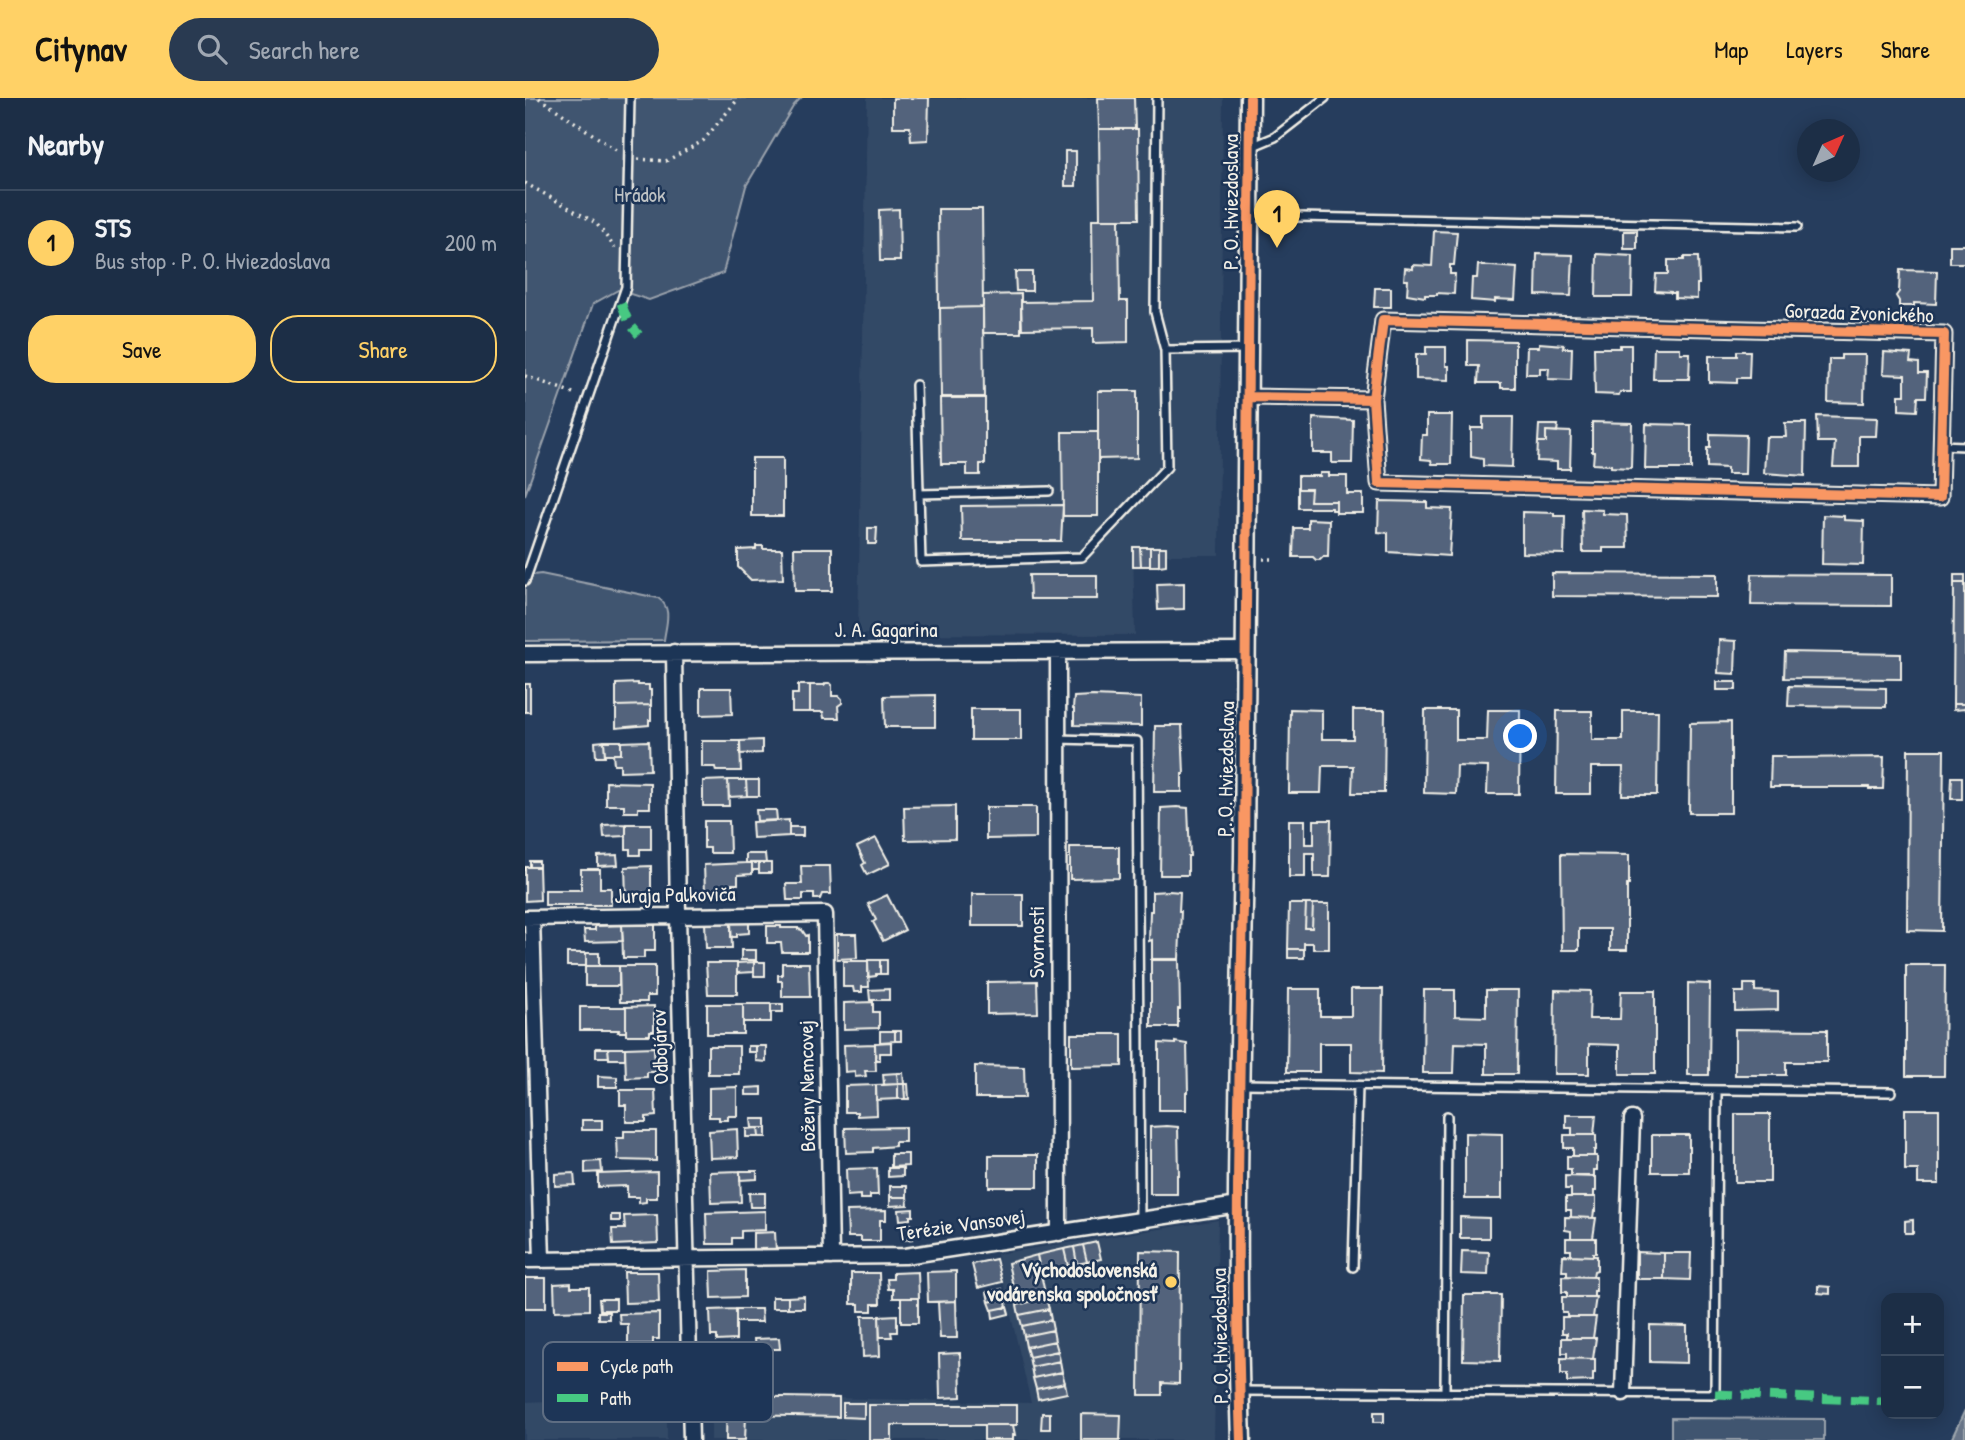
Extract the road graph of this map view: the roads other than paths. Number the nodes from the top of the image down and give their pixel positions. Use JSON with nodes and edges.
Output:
{"nodes":[{"id":1,"x":630,"y":98,"type":"edge"},
{"id":2,"x":1157,"y":98,"type":"edge"},
{"id":3,"x":1250,"y":98,"type":"edge"},
{"id":4,"x":1325,"y":98,"type":"edge"},
{"id":5,"x":1250,"y":147,"type":"junction"},
{"id":6,"x":1251,"y":216,"type":"junction"},
{"id":7,"x":1797,"y":227,"type":"dead end"},
{"id":8,"x":1250,"y":349,"type":"junction"},
{"id":9,"x":1165,"y":350,"type":"junction"},
{"id":10,"x":916,"y":385,"type":"dead end"},
{"id":11,"x":1249,"y":397,"type":"junction"},
{"id":12,"x":1373,"y":399,"type":"junction"},
{"id":13,"x":1941,"y":445,"type":"junction"},
{"id":14,"x":1965,"y":446,"type":"edge"},
{"id":15,"x":1049,"y":491,"type":"dead end"},
{"id":16,"x":919,"y":494,"type":"junction"},
{"id":17,"x":525,"y":581,"type":"edge"},
{"id":18,"x":1058,"y":651,"type":"junction"},
{"id":19,"x":1247,"y":651,"type":"junction"},
{"id":20,"x":674,"y":652,"type":"junction"},
{"id":21,"x":525,"y":654,"type":"edge"},
{"id":22,"x":1057,"y":739,"type":"junction"},
{"id":23,"x":825,"y":914,"type":"joint"},
{"id":24,"x":678,"y":915,"type":"junction"},
{"id":25,"x":529,"y":918,"type":"edge"},
{"id":26,"x":1240,"y":1084,"type":"junction"},
{"id":27,"x":1358,"y":1086,"type":"junction"},
{"id":28,"x":1717,"y":1090,"type":"junction"},
{"id":29,"x":1891,"y":1091,"type":"dead end"},
{"id":30,"x":1447,"y":1116,"type":"dead end"},
{"id":31,"x":1632,"y":1119,"type":"dead end"},
{"id":32,"x":1238,"y":1205,"type":"junction"},
{"id":33,"x":1140,"y":1220,"type":"junction"},
{"id":34,"x":1059,"y":1233,"type":"junction"},
{"id":35,"x":831,"y":1257,"type":"junction"},
{"id":36,"x":688,"y":1258,"type":"junction"},
{"id":37,"x":525,"y":1260,"type":"edge"},
{"id":38,"x":541,"y":1260,"type":"junction"},
{"id":39,"x":1353,"y":1267,"type":"dead end"},
{"id":40,"x":689,"y":1342,"type":"edge"},
{"id":41,"x":1239,"y":1391,"type":"junction"},
{"id":42,"x":1445,"y":1392,"type":"junction"},
{"id":43,"x":1623,"y":1393,"type":"junction"},
{"id":44,"x":691,"y":1422,"type":"edge"},
{"id":45,"x":691,"y":1440,"type":"edge"},
{"id":46,"x":1241,"y":1440,"type":"edge"}],
"edges":[{"from":1,"to":17,"type":"lane"},
{"from":2,"to":9,"type":"lane"},
{"from":3,"to":5,"type":"street","name":"P. O. Hviezdoslava"},
{"from":4,"to":5,"type":"lane"},
{"from":5,"to":6,"type":"street","name":"P. O. Hviezdoslava"},
{"from":6,"to":7,"type":"lane"},
{"from":6,"to":8,"type":"street","name":"P. O. Hviezdoslava"},
{"from":8,"to":9,"type":"lane"},
{"from":8,"to":11,"type":"street","name":"P. O. Hviezdoslava"},
{"from":9,"to":16,"type":"lane"},
{"from":10,"to":16,"type":"lane"},
{"from":11,"to":12,"type":"street"},
{"from":11,"to":19,"type":"street","name":"P. O. Hviezdoslava"},
{"from":12,"to":13,"type":"street","name":"Gorazda Zvonického"},
{"from":12,"to":13,"type":"street","name":"Gorazda Zvonického"},
{"from":13,"to":14,"type":"lane"},
{"from":15,"to":16,"type":"lane"},
{"from":18,"to":19,"type":"street","name":"J. A. Gagarina"},
{"from":18,"to":20,"type":"street","name":"J. A. Gagarina"},
{"from":18,"to":22,"type":"street","name":"Svornosti"},
{"from":19,"to":26,"type":"street","name":"P. O. Hviezdoslava"},
{"from":20,"to":21,"type":"street","name":"J. A. Gagarina"},
{"from":20,"to":24,"type":"street","name":"Odbojárov"},
{"from":22,"to":33,"type":"lane"},
{"from":22,"to":34,"type":"street","name":"Svornosti"},
{"from":23,"to":24,"type":"street","name":"Juraja Palkoviča"},
{"from":23,"to":35,"type":"street","name":"Boženy Nemcovej"},
{"from":24,"to":25,"type":"street","name":"Juraja Palkoviča"},
{"from":24,"to":36,"type":"street","name":"Odbojárov"},
{"from":25,"to":38,"type":"street"},
{"from":26,"to":27,"type":"lane"},
{"from":26,"to":32,"type":"street","name":"P. O. Hviezdoslava"},
{"from":27,"to":28,"type":"lane"},
{"from":27,"to":39,"type":"lane"},
{"from":28,"to":29,"type":"lane"},
{"from":28,"to":43,"type":"lane"},
{"from":30,"to":42,"type":"lane"},
{"from":31,"to":43,"type":"street"},
{"from":32,"to":33,"type":"street","name":"Terézie Vansovej"},
{"from":32,"to":41,"type":"street","name":"P. O. Hviezdoslava"},
{"from":33,"to":34,"type":"street","name":"Terézie Vansovej"},
{"from":34,"to":35,"type":"street","name":"Terézie Vansovej"},
{"from":35,"to":36,"type":"street","name":"Terézie Vansovej"},
{"from":36,"to":38,"type":"street","name":"Terézie Vansovej"},
{"from":36,"to":40,"type":"street","name":"Odbojárov"},
{"from":37,"to":38,"type":"street","name":"Terézie Vansovej"},
{"from":41,"to":42,"type":"lane"},
{"from":41,"to":46,"type":"street","name":"P. O. Hviezdoslava"},
{"from":42,"to":43,"type":"lane"},
{"from":44,"to":45,"type":"street","name":"Odbojárov"}]}
